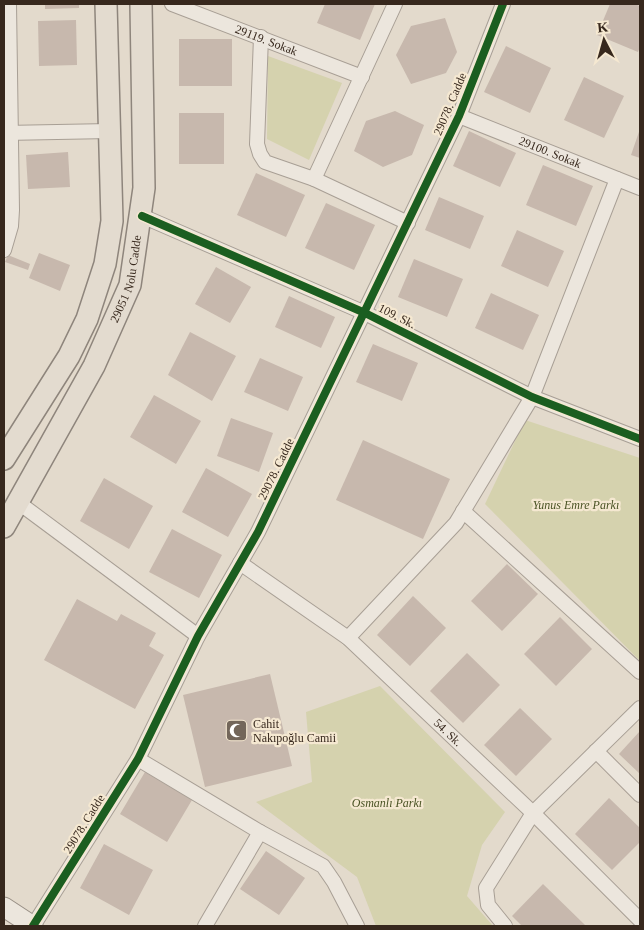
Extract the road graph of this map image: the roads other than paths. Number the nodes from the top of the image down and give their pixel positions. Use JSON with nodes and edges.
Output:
{"nodes":[{"id":1,"x":9,"y":4,"type":"edge"},
{"id":2,"x":106,"y":4,"type":"edge"},
{"id":3,"x":141,"y":4,"type":"edge"},
{"id":4,"x":172,"y":4,"type":"edge"},
{"id":5,"x":395,"y":4,"type":"edge"},
{"id":6,"x":503,"y":4,"type":"edge"},
{"id":7,"x":261,"y":37,"type":"junction"},
{"id":8,"x":7,"y":40,"type":"edge"},
{"id":9,"x":362,"y":77,"type":"junction"},
{"id":10,"x":458,"y":116,"type":"junction"},
{"id":11,"x":110,"y":131,"type":"junction"},
{"id":12,"x":8,"y":133,"type":"edge"},
{"id":13,"x":314,"y":179,"type":"junction"},
{"id":14,"x":618,"y":179,"type":"junction"},
{"id":15,"x":640,"y":188,"type":"edge"},
{"id":16,"x":142,"y":216,"type":"junction"},
{"id":17,"x":408,"y":223,"type":"junction"},
{"id":18,"x":4,"y":250,"type":"edge"},
{"id":19,"x":365,"y":313,"type":"junction"},
{"id":20,"x":532,"y":397,"type":"junction"},
{"id":21,"x":640,"y":439,"type":"edge"},
{"id":22,"x":4,"y":459,"type":"edge"},
{"id":23,"x":19,"y":503,"type":"junction"},
{"id":24,"x":463,"y":511,"type":"junction"},
{"id":25,"x":4,"y":527,"type":"edge"},
{"id":26,"x":240,"y":563,"type":"junction"},
{"id":27,"x":198,"y":636,"type":"junction"},
{"id":28,"x":348,"y":638,"type":"junction"},
{"id":29,"x":640,"y":672,"type":"edge"},
{"id":30,"x":640,"y":708,"type":"edge"},
{"id":31,"x":596,"y":751,"type":"junction"},
{"id":32,"x":138,"y":759,"type":"junction"},
{"id":33,"x":640,"y":795,"type":"edge"},
{"id":34,"x":533,"y":813,"type":"junction"},
{"id":35,"x":260,"y":832,"type":"junction"},
{"id":36,"x":4,"y":907,"type":"edge"},
{"id":37,"x":640,"y":920,"type":"edge"},
{"id":38,"x":33,"y":926,"type":"edge"},
{"id":39,"x":205,"y":926,"type":"edge"},
{"id":40,"x":357,"y":926,"type":"edge"},
{"id":41,"x":505,"y":926,"type":"edge"}],
"edges":[{"from":1,"to":8,"type":"street"},
{"from":2,"to":11,"type":"main road","name":"29051 Nolu Cadde"},
{"from":3,"to":16,"type":"main road","name":"29051 Nolu Cadde"},
{"from":4,"to":7,"type":"street","name":"29119. Sokak"},
{"from":5,"to":9,"type":"street"},
{"from":6,"to":10,"type":"street","name":"29078. Cadde"},
{"from":7,"to":9,"type":"street","name":"29119. Sokak"},
{"from":7,"to":13,"type":"street"},
{"from":8,"to":12,"type":"street"},
{"from":9,"to":13,"type":"street"},
{"from":10,"to":14,"type":"street","name":"29100. Sokak"},
{"from":10,"to":17,"type":"street","name":"29078. Cadde"},
{"from":11,"to":12,"type":"street"},
{"from":11,"to":22,"type":"main road","name":"29051 Nolu Cadde"},
{"from":12,"to":18,"type":"street"},
{"from":13,"to":17,"type":"street"},
{"from":14,"to":15,"type":"street","name":"29100. Sokak"},
{"from":14,"to":20,"type":"street"},
{"from":16,"to":19,"type":"street","name":"109. Sk."},
{"from":16,"to":23,"type":"main road","name":"29051 Nolu Cadde"},
{"from":17,"to":19,"type":"street","name":"29078. Cadde"},
{"from":19,"to":20,"type":"street","name":"109. Sk."},
{"from":19,"to":26,"type":"street","name":"29078. Cadde"},
{"from":20,"to":21,"type":"street","name":"109. Sk."},
{"from":20,"to":24,"type":"street"},
{"from":23,"to":25,"type":"main road","name":"29051 Nolu Cadde"},
{"from":23,"to":27,"type":"street"},
{"from":24,"to":28,"type":"street"},
{"from":24,"to":29,"type":"street"},
{"from":26,"to":27,"type":"street","name":"29078. Cadde"},
{"from":26,"to":28,"type":"street","name":"54. Sk."},
{"from":27,"to":32,"type":"street","name":"29078. Cadde"},
{"from":28,"to":34,"type":"street","name":"54. Sk."},
{"from":30,"to":31,"type":"street"},
{"from":31,"to":33,"type":"street"},
{"from":31,"to":34,"type":"street"},
{"from":32,"to":35,"type":"street"},
{"from":32,"to":38,"type":"street","name":"29078. Cadde"},
{"from":34,"to":37,"type":"street","name":"54. Sk."},
{"from":34,"to":41,"type":"street"},
{"from":35,"to":39,"type":"street"},
{"from":35,"to":40,"type":"street"},
{"from":36,"to":38,"type":"street"}]}
